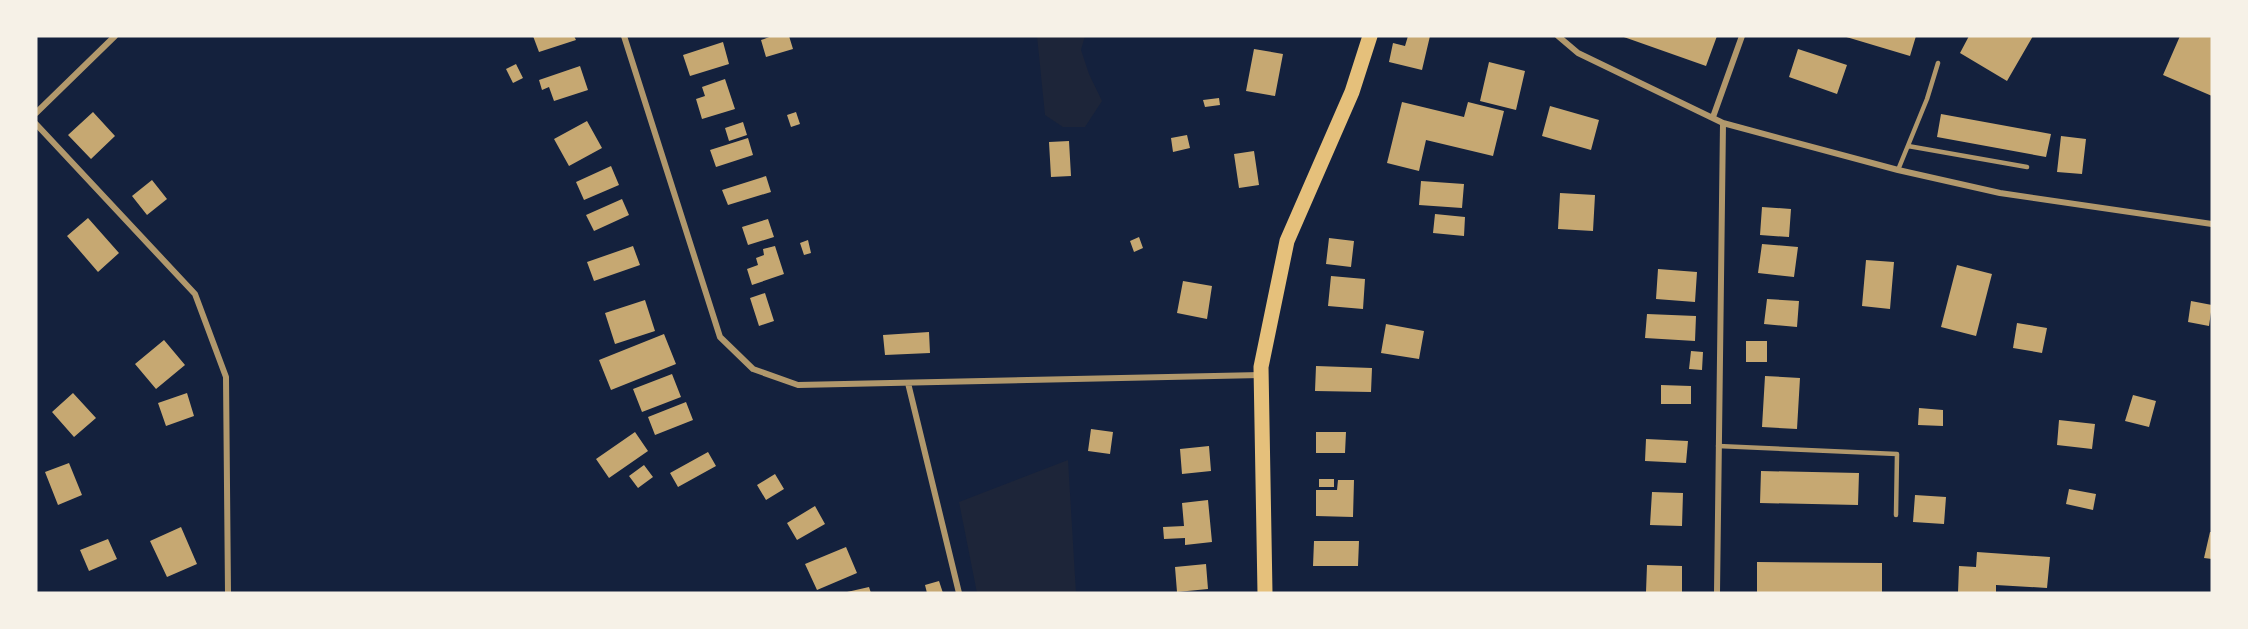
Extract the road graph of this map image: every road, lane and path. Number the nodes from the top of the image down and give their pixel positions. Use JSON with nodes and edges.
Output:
{"nodes":[{"id":1,"x":115,"y":36,"type":"edge"},
{"id":2,"x":624,"y":36,"type":"edge"},
{"id":3,"x":1370,"y":36,"type":"edge"},
{"id":4,"x":1558,"y":36,"type":"edge"},
{"id":5,"x":1742,"y":36,"type":"edge"},
{"id":6,"x":1938,"y":63,"type":"dead end"},
{"id":7,"x":36,"y":113,"type":"edge"},
{"id":8,"x":1713,"y":117,"type":"junction"},
{"id":9,"x":1723,"y":123,"type":"junction"},
{"id":10,"x":36,"y":124,"type":"edge"},
{"id":11,"x":1908,"y":146,"type":"junction"},
{"id":12,"x":2027,"y":167,"type":"dead end"},
{"id":13,"x":1899,"y":170,"type":"junction"},
{"id":14,"x":2212,"y":224,"type":"edge"},
{"id":15,"x":1261,"y":375,"type":"junction"},
{"id":16,"x":908,"y":383,"type":"junction"},
{"id":17,"x":1719,"y":446,"type":"junction"},
{"id":18,"x":1896,"y":515,"type":"dead end"},
{"id":19,"x":228,"y":593,"type":"edge"},
{"id":20,"x":959,"y":593,"type":"edge"},
{"id":21,"x":1265,"y":593,"type":"edge"},
{"id":22,"x":1717,"y":593,"type":"edge"}],
"edges":[{"from":1,"to":7,"type":"street"},
{"from":2,"to":16,"type":"street"},
{"from":3,"to":15,"type":"main road"},
{"from":4,"to":8,"type":"street"},
{"from":5,"to":8,"type":"street"},
{"from":6,"to":11,"type":"lane"},
{"from":8,"to":9,"type":"street"},
{"from":9,"to":13,"type":"street"},
{"from":9,"to":17,"type":"street"},
{"from":10,"to":19,"type":"street"},
{"from":11,"to":12,"type":"lane"},
{"from":11,"to":13,"type":"lane"},
{"from":13,"to":14,"type":"street"},
{"from":15,"to":16,"type":"street"},
{"from":15,"to":21,"type":"main road"},
{"from":16,"to":20,"type":"street"},
{"from":17,"to":18,"type":"lane"},
{"from":17,"to":22,"type":"street"}]}
